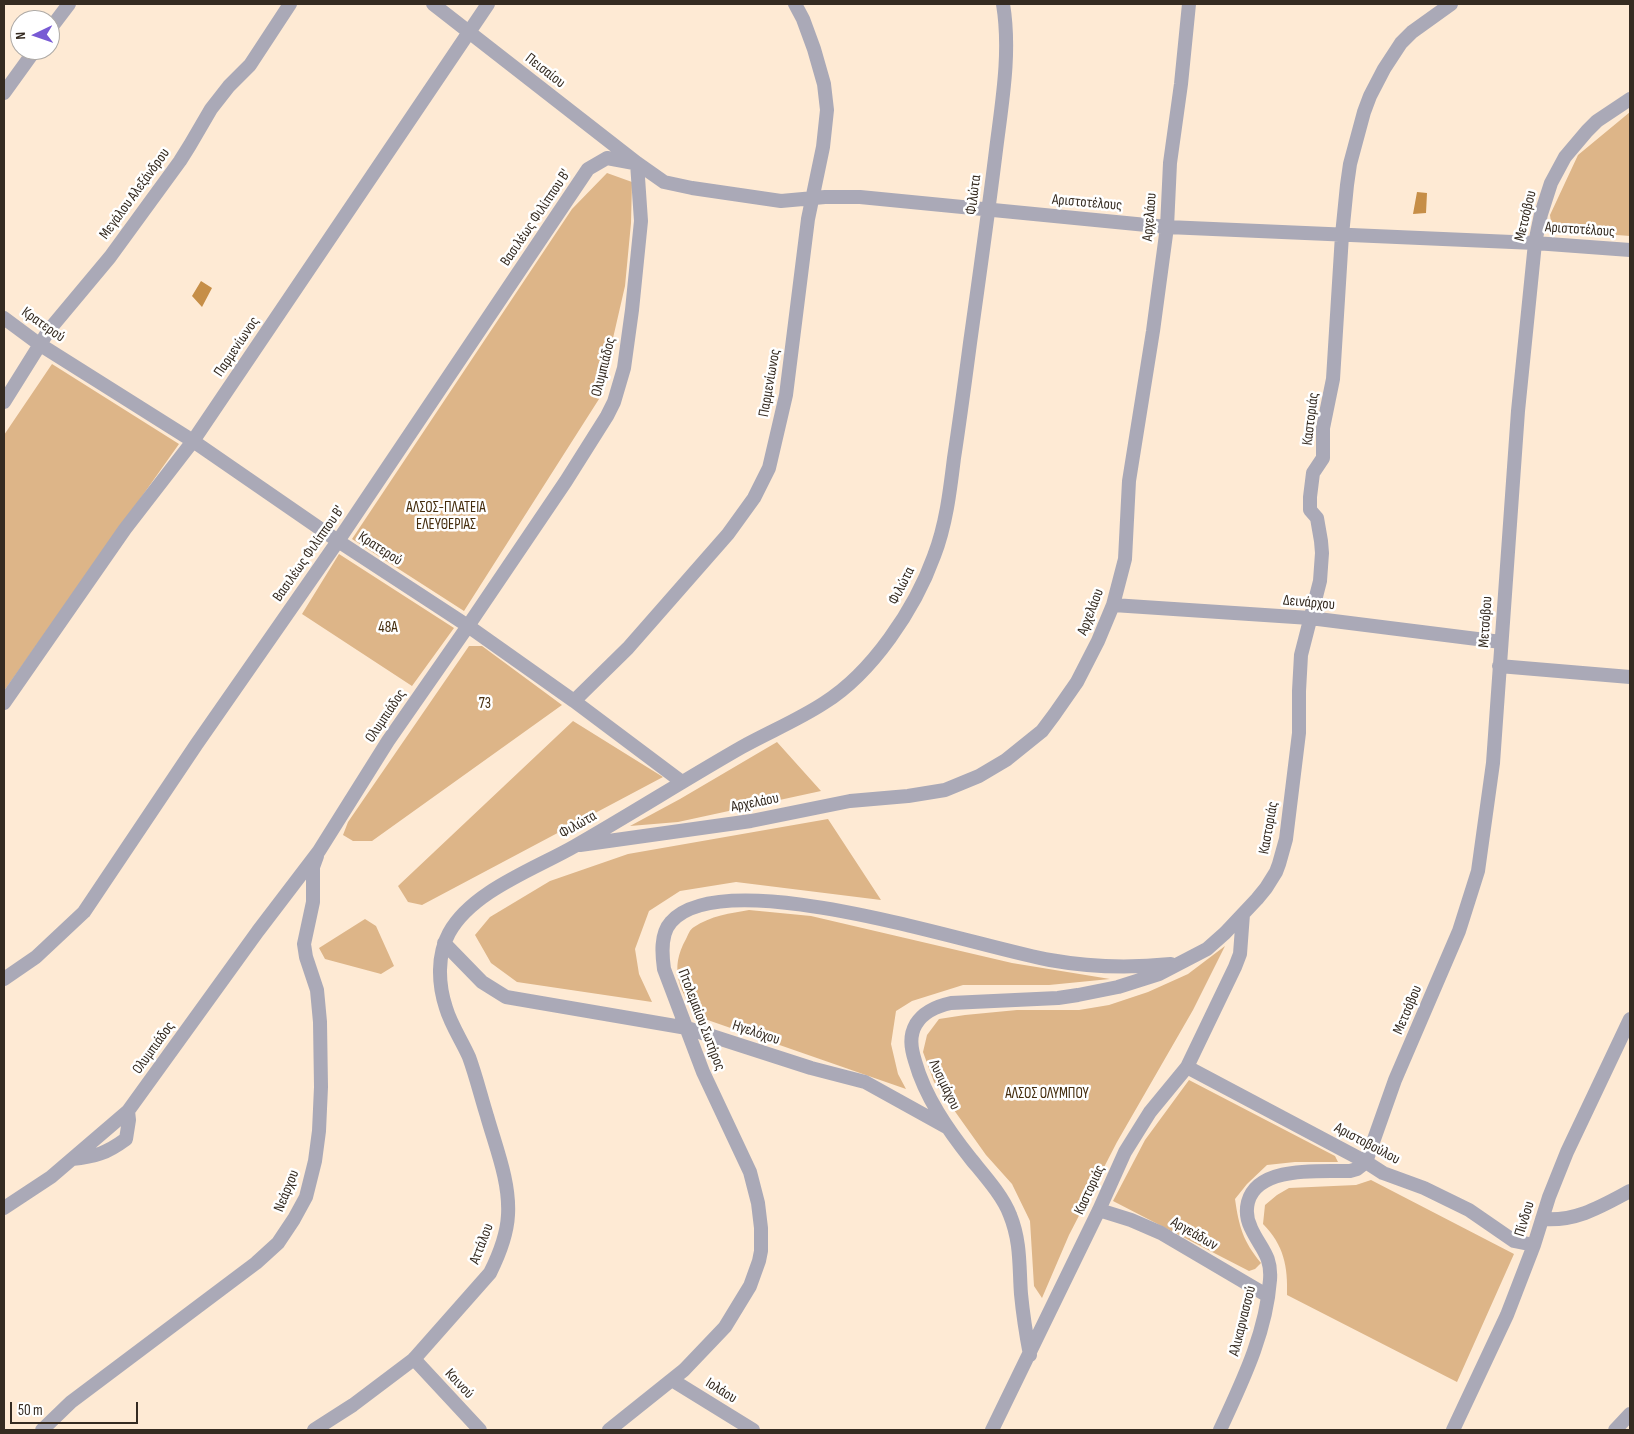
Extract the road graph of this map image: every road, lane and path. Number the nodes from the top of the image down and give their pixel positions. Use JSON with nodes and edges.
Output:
{"nodes":[{"id":1,"x":69,"y":4,"type":"edge"},
{"id":2,"x":290,"y":4,"type":"edge"},
{"id":3,"x":433,"y":4,"type":"edge"},
{"id":4,"x":488,"y":4,"type":"edge"},
{"id":5,"x":795,"y":4,"type":"edge"},
{"id":6,"x":1003,"y":4,"type":"edge"},
{"id":7,"x":1189,"y":4,"type":"edge"},
{"id":8,"x":1452,"y":4,"type":"edge"},
{"id":9,"x":60,"y":16,"type":"edge"},
{"id":10,"x":468,"y":31,"type":"junction"},
{"id":11,"x":28,"y":60,"type":"edge"},
{"id":12,"x":4,"y":92,"type":"edge"},
{"id":13,"x":1630,"y":98,"type":"edge"},
{"id":14,"x":637,"y":164,"type":"junction"},
{"id":15,"x":812,"y":199,"type":"junction"},
{"id":16,"x":989,"y":210,"type":"junction"},
{"id":17,"x":1167,"y":227,"type":"junction"},
{"id":18,"x":1342,"y":235,"type":"junction"},
{"id":19,"x":1535,"y":243,"type":"junction"},
{"id":20,"x":1630,"y":250,"type":"edge"},
{"id":21,"x":4,"y":318,"type":"edge"},
{"id":22,"x":39,"y":344,"type":"junction"},
{"id":23,"x":4,"y":402,"type":"edge"},
{"id":24,"x":193,"y":441,"type":"junction"},
{"id":25,"x":338,"y":541,"type":"junction"},
{"id":26,"x":1113,"y":605,"type":"junction"},
{"id":27,"x":1310,"y":618,"type":"junction"},
{"id":28,"x":468,"y":626,"type":"junction"},
{"id":29,"x":1501,"y":642,"type":"junction"},
{"id":30,"x":1499,"y":666,"type":"junction"},
{"id":31,"x":1630,"y":677,"type":"edge"},
{"id":32,"x":574,"y":701,"type":"junction"},
{"id":33,"x":4,"y":703,"type":"edge"},
{"id":34,"x":682,"y":782,"type":"junction"},
{"id":35,"x":574,"y":846,"type":"junction"},
{"id":36,"x":319,"y":851,"type":"junction"},
{"id":37,"x":1244,"y":914,"type":"junction"},
{"id":38,"x":444,"y":943,"type":"junction"},
{"id":39,"x":1180,"y":964,"type":"junction"},
{"id":40,"x":4,"y":979,"type":"edge"},
{"id":41,"x":1630,"y":1019,"type":"edge"},
{"id":42,"x":686,"y":1028,"type":"junction"},
{"id":43,"x":1187,"y":1066,"type":"junction"},
{"id":44,"x":128,"y":1111,"type":"junction"},
{"id":45,"x":948,"y":1128,"type":"junction"},
{"id":46,"x":72,"y":1159,"type":"junction"},
{"id":47,"x":1366,"y":1162,"type":"junction"},
{"id":48,"x":1630,"y":1191,"type":"edge"},
{"id":49,"x":4,"y":1208,"type":"edge"},
{"id":50,"x":1099,"y":1210,"type":"junction"},
{"id":51,"x":1542,"y":1219,"type":"junction"},
{"id":52,"x":1534,"y":1244,"type":"junction"},
{"id":53,"x":1268,"y":1296,"type":"junction"},
{"id":54,"x":1030,"y":1354,"type":"junction"},
{"id":55,"x":414,"y":1359,"type":"junction"},
{"id":56,"x":672,"y":1380,"type":"junction"},
{"id":57,"x":1630,"y":1414,"type":"edge"},
{"id":58,"x":42,"y":1430,"type":"edge"},
{"id":59,"x":314,"y":1430,"type":"edge"},
{"id":60,"x":480,"y":1430,"type":"edge"},
{"id":61,"x":609,"y":1430,"type":"edge"},
{"id":62,"x":753,"y":1430,"type":"edge"},
{"id":63,"x":992,"y":1430,"type":"edge"},
{"id":64,"x":1220,"y":1430,"type":"edge"},
{"id":65,"x":1454,"y":1430,"type":"edge"},
{"id":66,"x":1615,"y":1430,"type":"edge"}],
"edges":[{"from":1,"to":9,"type":"street"},
{"from":2,"to":22,"type":"street","name":"Μεγάλου Αλεξάνδρου"},
{"from":3,"to":10,"type":"street","name":"Πεισαίου"},
{"from":4,"to":10,"type":"street","name":"Παρμενίωνος"},
{"from":5,"to":15,"type":"street","name":"Παρμενίωνος"},
{"from":6,"to":16,"type":"street","name":"Φιλώτα"},
{"from":7,"to":17,"type":"street","name":"Αρχελάου"},
{"from":8,"to":18,"type":"street","name":"Καστοριάς"},
{"from":10,"to":14,"type":"street","name":"Πεισαίου"},
{"from":10,"to":24,"type":"street","name":"Παρμενίωνος"},
{"from":11,"to":12,"type":"street"},
{"from":13,"to":19,"type":"street","name":"Μετσόβου"},
{"from":14,"to":15,"type":"street","name":"Αριστοτέλους"},
{"from":14,"to":25,"type":"street","name":"Βασιλέως Φιλίππου Β'"},
{"from":14,"to":28,"type":"street","name":"Ολυμπιάδος"},
{"from":15,"to":16,"type":"street","name":"Αριστοτέλους"},
{"from":15,"to":32,"type":"street","name":"Παρμενίωνος"},
{"from":16,"to":17,"type":"street","name":"Αριστοτέλους"},
{"from":16,"to":34,"type":"street","name":"Φιλώτα"},
{"from":17,"to":18,"type":"street","name":"Αριστοτέλους"},
{"from":17,"to":26,"type":"street","name":"Αρχελάου"},
{"from":18,"to":19,"type":"street","name":"Αριστοτέλους"},
{"from":18,"to":27,"type":"street","name":"Καστοριάς"},
{"from":19,"to":20,"type":"street","name":"Αριστοτέλους"},
{"from":19,"to":29,"type":"street","name":"Μετσόβου"},
{"from":21,"to":22,"type":"street","name":"Κρατερού"},
{"from":22,"to":23,"type":"street","name":"Μεγάλου Αλεξάνδρου"},
{"from":22,"to":24,"type":"street","name":"Κρατερού"},
{"from":24,"to":25,"type":"street","name":"Κρατερού"},
{"from":24,"to":33,"type":"street","name":"Παρμενίωνος"},
{"from":25,"to":28,"type":"street","name":"Κρατερού"},
{"from":25,"to":40,"type":"street","name":"Βασιλέως Φιλίππου Β'"},
{"from":26,"to":27,"type":"street","name":"Δεινάρχου"},
{"from":26,"to":35,"type":"street","name":"Αρχελάου"},
{"from":27,"to":29,"type":"street","name":"Δεινάρχου"},
{"from":27,"to":37,"type":"street","name":"Καστοριάς"},
{"from":28,"to":32,"type":"street","name":"Κρατερού"},
{"from":28,"to":36,"type":"street","name":"Ολυμπιάδος"},
{"from":29,"to":30,"type":"street","name":"Μετσόβου"},
{"from":30,"to":31,"type":"street"},
{"from":30,"to":47,"type":"street","name":"Μετσόβου"},
{"from":32,"to":34,"type":"street","name":"Κρατερού"},
{"from":34,"to":35,"type":"street","name":"Φιλώτα"},
{"from":35,"to":38,"type":"street","name":"Φιλώτα"},
{"from":36,"to":44,"type":"street","name":"Ολυμπιάδος"},
{"from":36,"to":58,"type":"street","name":"Νεάρχου"},
{"from":37,"to":39,"type":"street","name":"Καστοριάς"},
{"from":37,"to":43,"type":"street","name":"Καστοριάς"},
{"from":38,"to":42,"type":"street","name":"Ηγελόχου"},
{"from":38,"to":55,"type":"street","name":"Αττάλου"},
{"from":39,"to":42,"type":"street","name":"Πτολεμαίου Σωτήρος"},
{"from":39,"to":45,"type":"street","name":"Λυσιμάχου"},
{"from":41,"to":51,"type":"street","name":"Πίνδου"},
{"from":42,"to":45,"type":"street","name":"Ηγελόχου"},
{"from":42,"to":56,"type":"street","name":"Πτολεμαίου Σωτήρος"},
{"from":43,"to":47,"type":"street","name":"Αριστοβούλου"},
{"from":43,"to":50,"type":"street","name":"Καστοριάς"},
{"from":44,"to":46,"type":"street","name":"Ολυμπιάδος"},
{"from":44,"to":46,"type":"street"},
{"from":45,"to":54,"type":"street","name":"Λυσιμάχου"},
{"from":46,"to":49,"type":"street","name":"Ολυμπιάδος"},
{"from":47,"to":52,"type":"street","name":"Αριστοβούλου"},
{"from":47,"to":53,"type":"street","name":"Αλικαρνασσού"},
{"from":48,"to":51,"type":"street"},
{"from":50,"to":53,"type":"street","name":"Αργεάδων"},
{"from":50,"to":54,"type":"street","name":"Καστοριάς"},
{"from":51,"to":52,"type":"street","name":"Πίνδου"},
{"from":52,"to":65,"type":"street","name":"Πίνδου"},
{"from":53,"to":64,"type":"street","name":"Αλικαρνασσού"},
{"from":54,"to":63,"type":"street","name":"Καστοριάς"},
{"from":55,"to":59,"type":"street","name":"Αττάλου"},
{"from":55,"to":60,"type":"street","name":"Κοινού"},
{"from":56,"to":61,"type":"street","name":"Πτολεμαίου Σωτήρος"},
{"from":56,"to":62,"type":"street","name":"Ιολάου"},
{"from":57,"to":66,"type":"street"}]}
